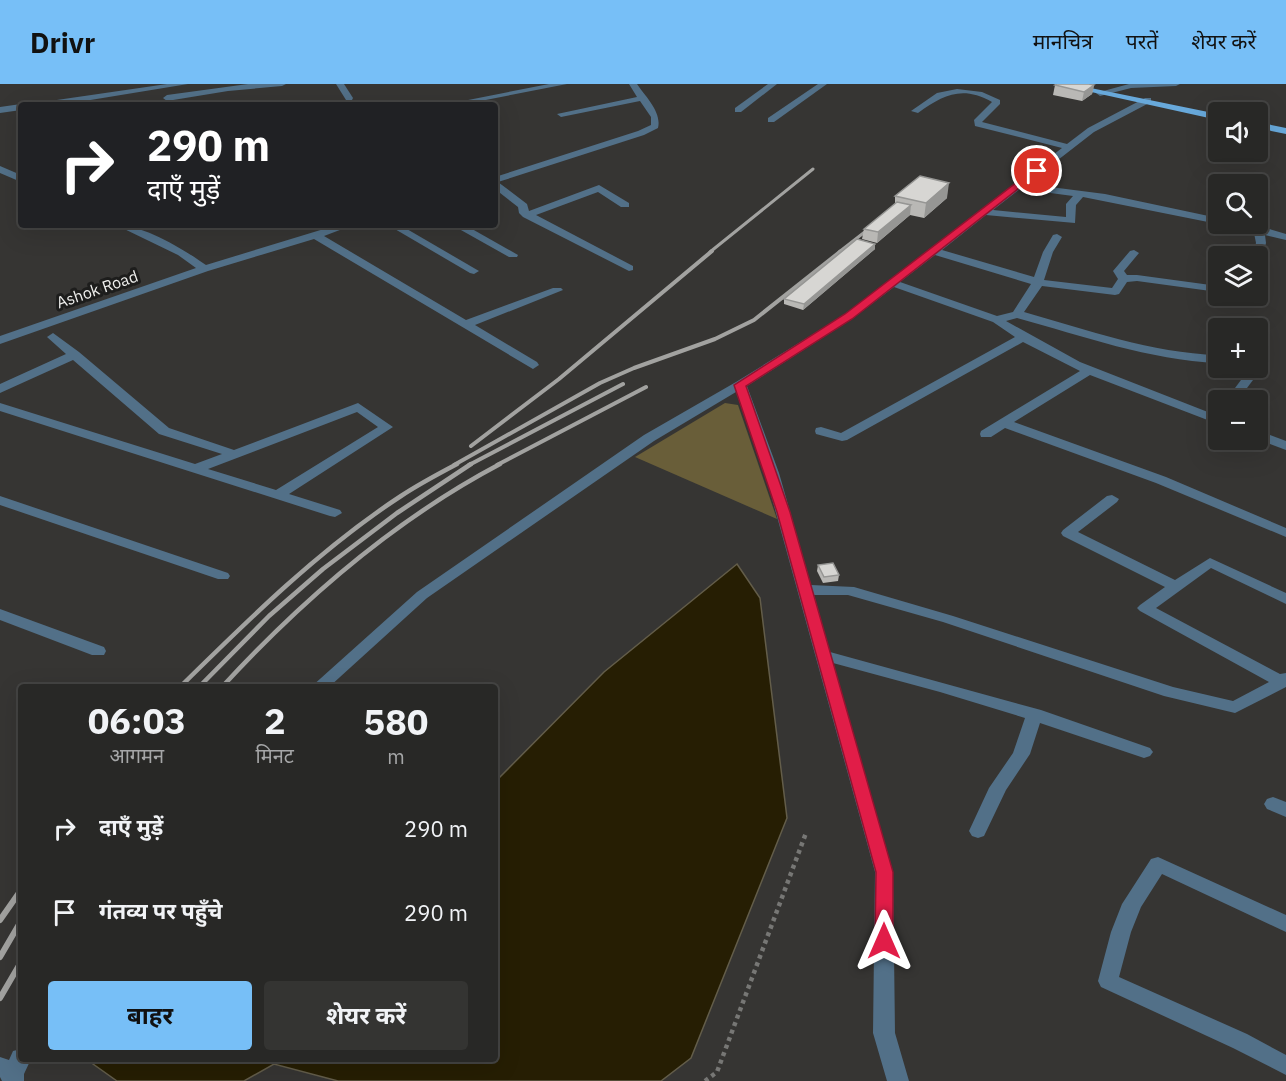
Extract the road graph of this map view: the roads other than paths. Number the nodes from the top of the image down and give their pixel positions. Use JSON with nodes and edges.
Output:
{"nodes":[{"id":1,"x":184,"y":84,"type":"edge"},
{"id":2,"x":282,"y":84,"type":"edge"},
{"id":3,"x":340,"y":84,"type":"edge"},
{"id":4,"x":563,"y":84,"type":"edge"},
{"id":5,"x":633,"y":84,"type":"edge"},
{"id":6,"x":773,"y":84,"type":"edge"},
{"id":7,"x":823,"y":84,"type":"edge"},
{"id":8,"x":1059,"y":84,"type":"edge"},
{"id":9,"x":1076,"y":84,"type":"edge"},
{"id":10,"x":1176,"y":84,"type":"edge"},
{"id":11,"x":1102,"y":92,"type":"junction"},
{"id":12,"x":167,"y":98,"type":"dead end"},
{"id":13,"x":349,"y":98,"type":"dead end"},
{"id":14,"x":643,"y":98,"type":"junction"},
{"id":15,"x":1146,"y":101,"type":"junction"},
{"id":16,"x":63,"y":102,"type":"edge"},
{"id":17,"x":463,"y":102,"type":"edge"},
{"id":18,"x":18,"y":107,"type":"edge"},
{"id":19,"x":0,"y":110,"type":"edge"},
{"id":20,"x":738,"y":110,"type":"dead end"},
{"id":21,"x":915,"y":111,"type":"dead end"},
{"id":22,"x":561,"y":114,"type":"dead end"},
{"id":23,"x":1208,"y":114,"type":"edge"},
{"id":24,"x":771,"y":120,"type":"dead end"},
{"id":25,"x":1268,"y":126,"type":"edge"},
{"id":26,"x":1286,"y":130,"type":"edge"},
{"id":27,"x":1069,"y":147,"type":"junction"},
{"id":28,"x":0,"y":169,"type":"edge"},
{"id":29,"x":18,"y":178,"type":"edge"},
{"id":30,"x":498,"y":181,"type":"edge"},
{"id":31,"x":498,"y":185,"type":"edge"},
{"id":32,"x":1017,"y":186,"type":"junction"},
{"id":33,"x":1081,"y":194,"type":"junction"},
{"id":34,"x":625,"y":205,"type":"dead end"},
{"id":35,"x":983,"y":212,"type":"junction"},
{"id":36,"x":527,"y":215,"type":"junction"},
{"id":37,"x":1208,"y":219,"type":"edge"},
{"id":38,"x":128,"y":228,"type":"edge"},
{"id":39,"x":338,"y":228,"type":"edge"},
{"id":40,"x":398,"y":228,"type":"edge"},
{"id":41,"x":463,"y":228,"type":"edge"},
{"id":42,"x":1268,"y":232,"type":"edge"},
{"id":43,"x":315,"y":235,"type":"junction"},
{"id":44,"x":1057,"y":237,"type":"dead end"},
{"id":45,"x":1286,"y":237,"type":"edge"},
{"id":46,"x":934,"y":251,"type":"junction"},
{"id":47,"x":1134,"y":252,"type":"dead end"},
{"id":48,"x":513,"y":255,"type":"dead end"},
{"id":49,"x":629,"y":268,"type":"dead end"},
{"id":50,"x":204,"y":269,"type":"junction"},
{"id":51,"x":474,"y":271,"type":"dead end"},
{"id":52,"x":1124,"y":279,"type":"junction"},
{"id":53,"x":1037,"y":282,"type":"junction"},
{"id":54,"x":892,"y":283,"type":"junction"},
{"id":55,"x":1208,"y":288,"type":"edge"},
{"id":56,"x":557,"y":290,"type":"dead end"},
{"id":57,"x":1017,"y":314,"type":"junction"},
{"id":58,"x":997,"y":320,"type":"junction"},
{"id":59,"x":465,"y":325,"type":"junction"},
{"id":60,"x":53,"y":337,"type":"dead end"},
{"id":61,"x":1022,"y":338,"type":"junction"},
{"id":62,"x":0,"y":340,"type":"edge"},
{"id":63,"x":75,"y":355,"type":"junction"},
{"id":64,"x":1208,"y":359,"type":"edge"},
{"id":65,"x":533,"y":365,"type":"dead end"},
{"id":66,"x":1090,"y":370,"type":"junction"},
{"id":67,"x":1250,"y":378,"type":"edge"},
{"id":68,"x":740,"y":385,"type":"junction"},
{"id":69,"x":0,"y":389,"type":"edge"},
{"id":70,"x":1240,"y":390,"type":"edge"},
{"id":71,"x":0,"y":408,"type":"edge"},
{"id":72,"x":1208,"y":415,"type":"edge"},
{"id":73,"x":1005,"y":423,"type":"junction"},
{"id":74,"x":821,"y":431,"type":"dead end"},
{"id":75,"x":986,"y":434,"type":"dead end"},
{"id":76,"x":1268,"y":439,"type":"edge"},
{"id":77,"x":1286,"y":446,"type":"edge"},
{"id":78,"x":234,"y":454,"type":"junction"},
{"id":79,"x":195,"y":469,"type":"junction"},
{"id":80,"x":278,"y":495,"type":"junction"},
{"id":81,"x":1112,"y":499,"type":"dead end"},
{"id":82,"x":0,"y":500,"type":"edge"},
{"id":83,"x":335,"y":513,"type":"dead end"},
{"id":84,"x":1286,"y":533,"type":"edge"},
{"id":85,"x":223,"y":576,"type":"dead end"},
{"id":86,"x":1175,"y":586,"type":"junction"},
{"id":87,"x":807,"y":590,"type":"junction"},
{"id":88,"x":1286,"y":599,"type":"edge"},
{"id":89,"x":0,"y":614,"type":"edge"},
{"id":90,"x":98,"y":651,"type":"dead end"},
{"id":91,"x":825,"y":656,"type":"junction"},
{"id":92,"x":1284,"y":680,"type":"edge"},
{"id":93,"x":322,"y":684,"type":"edge"},
{"id":94,"x":1035,"y":714,"type":"junction"},
{"id":95,"x":1144,"y":752,"type":"dead end"},
{"id":96,"x":978,"y":831,"type":"dead end"},
{"id":97,"x":1286,"y":924,"type":"edge"},
{"id":98,"x":1286,"y":1066,"type":"edge"},
{"id":99,"x":898,"y":1081,"type":"edge"}],
"edges":[{"from":1,"to":16,"type":"street"},
{"from":2,"to":12,"type":"street"},
{"from":3,"to":13,"type":"street"},
{"from":4,"to":17,"type":"street"},
{"from":5,"to":14,"type":"street"},
{"from":6,"to":20,"type":"street"},
{"from":7,"to":24,"type":"street"},
{"from":8,"to":11,"type":"main road"},
{"from":9,"to":11,"type":"main road"},
{"from":10,"to":11,"type":"street"},
{"from":11,"to":15,"type":"main road"},
{"from":14,"to":22,"type":"street"},
{"from":14,"to":30,"type":"street"},
{"from":15,"to":23,"type":"main road"},
{"from":15,"to":27,"type":"street"},
{"from":18,"to":19,"type":"street"},
{"from":21,"to":27,"type":"street"},
{"from":25,"to":26,"type":"main road"},
{"from":27,"to":32,"type":"street"},
{"from":28,"to":29,"type":"street"},
{"from":31,"to":36,"type":"street"},
{"from":32,"to":33,"type":"street"},
{"from":32,"to":35,"type":"street"},
{"from":33,"to":35,"type":"street"},
{"from":33,"to":37,"type":"street"},
{"from":34,"to":36,"type":"street"},
{"from":35,"to":46,"type":"street"},
{"from":36,"to":49,"type":"street"},
{"from":38,"to":50,"type":"street"},
{"from":39,"to":43,"type":"street","name":"Ashok Road"},
{"from":40,"to":51,"type":"street"},
{"from":41,"to":48,"type":"street"},
{"from":42,"to":45,"type":"street"},
{"from":43,"to":50,"type":"street","name":"Ashok Road"},
{"from":43,"to":59,"type":"street"},
{"from":44,"to":53,"type":"street"},
{"from":46,"to":53,"type":"street"},
{"from":46,"to":54,"type":"street"},
{"from":47,"to":52,"type":"street"},
{"from":50,"to":62,"type":"street","name":"Ashok Road"},
{"from":52,"to":53,"type":"street"},
{"from":52,"to":55,"type":"street"},
{"from":53,"to":57,"type":"street"},
{"from":54,"to":58,"type":"street"},
{"from":54,"to":68,"type":"street"},
{"from":56,"to":59,"type":"street"},
{"from":57,"to":58,"type":"street"},
{"from":57,"to":64,"type":"street"},
{"from":58,"to":61,"type":"street"},
{"from":59,"to":65,"type":"street"},
{"from":60,"to":63,"type":"street"},
{"from":61,"to":66,"type":"street"},
{"from":61,"to":74,"type":"street"},
{"from":63,"to":69,"type":"street"},
{"from":63,"to":78,"type":"street"},
{"from":66,"to":72,"type":"street"},
{"from":66,"to":73,"type":"street"},
{"from":67,"to":70,"type":"street"},
{"from":68,"to":87,"type":"street"},
{"from":68,"to":93,"type":"street"},
{"from":71,"to":79,"type":"street"},
{"from":73,"to":75,"type":"street"},
{"from":73,"to":84,"type":"street"},
{"from":76,"to":77,"type":"street"},
{"from":78,"to":79,"type":"street"},
{"from":78,"to":80,"type":"street"},
{"from":79,"to":80,"type":"street"},
{"from":80,"to":83,"type":"street"},
{"from":81,"to":86,"type":"street"},
{"from":82,"to":85,"type":"street"},
{"from":86,"to":88,"type":"street"},
{"from":86,"to":92,"type":"street"},
{"from":87,"to":91,"type":"street"},
{"from":87,"to":92,"type":"street"},
{"from":89,"to":90,"type":"street"},
{"from":91,"to":94,"type":"street"},
{"from":91,"to":99,"type":"street"},
{"from":94,"to":95,"type":"street"},
{"from":94,"to":96,"type":"street"},
{"from":97,"to":98,"type":"street"}]}
